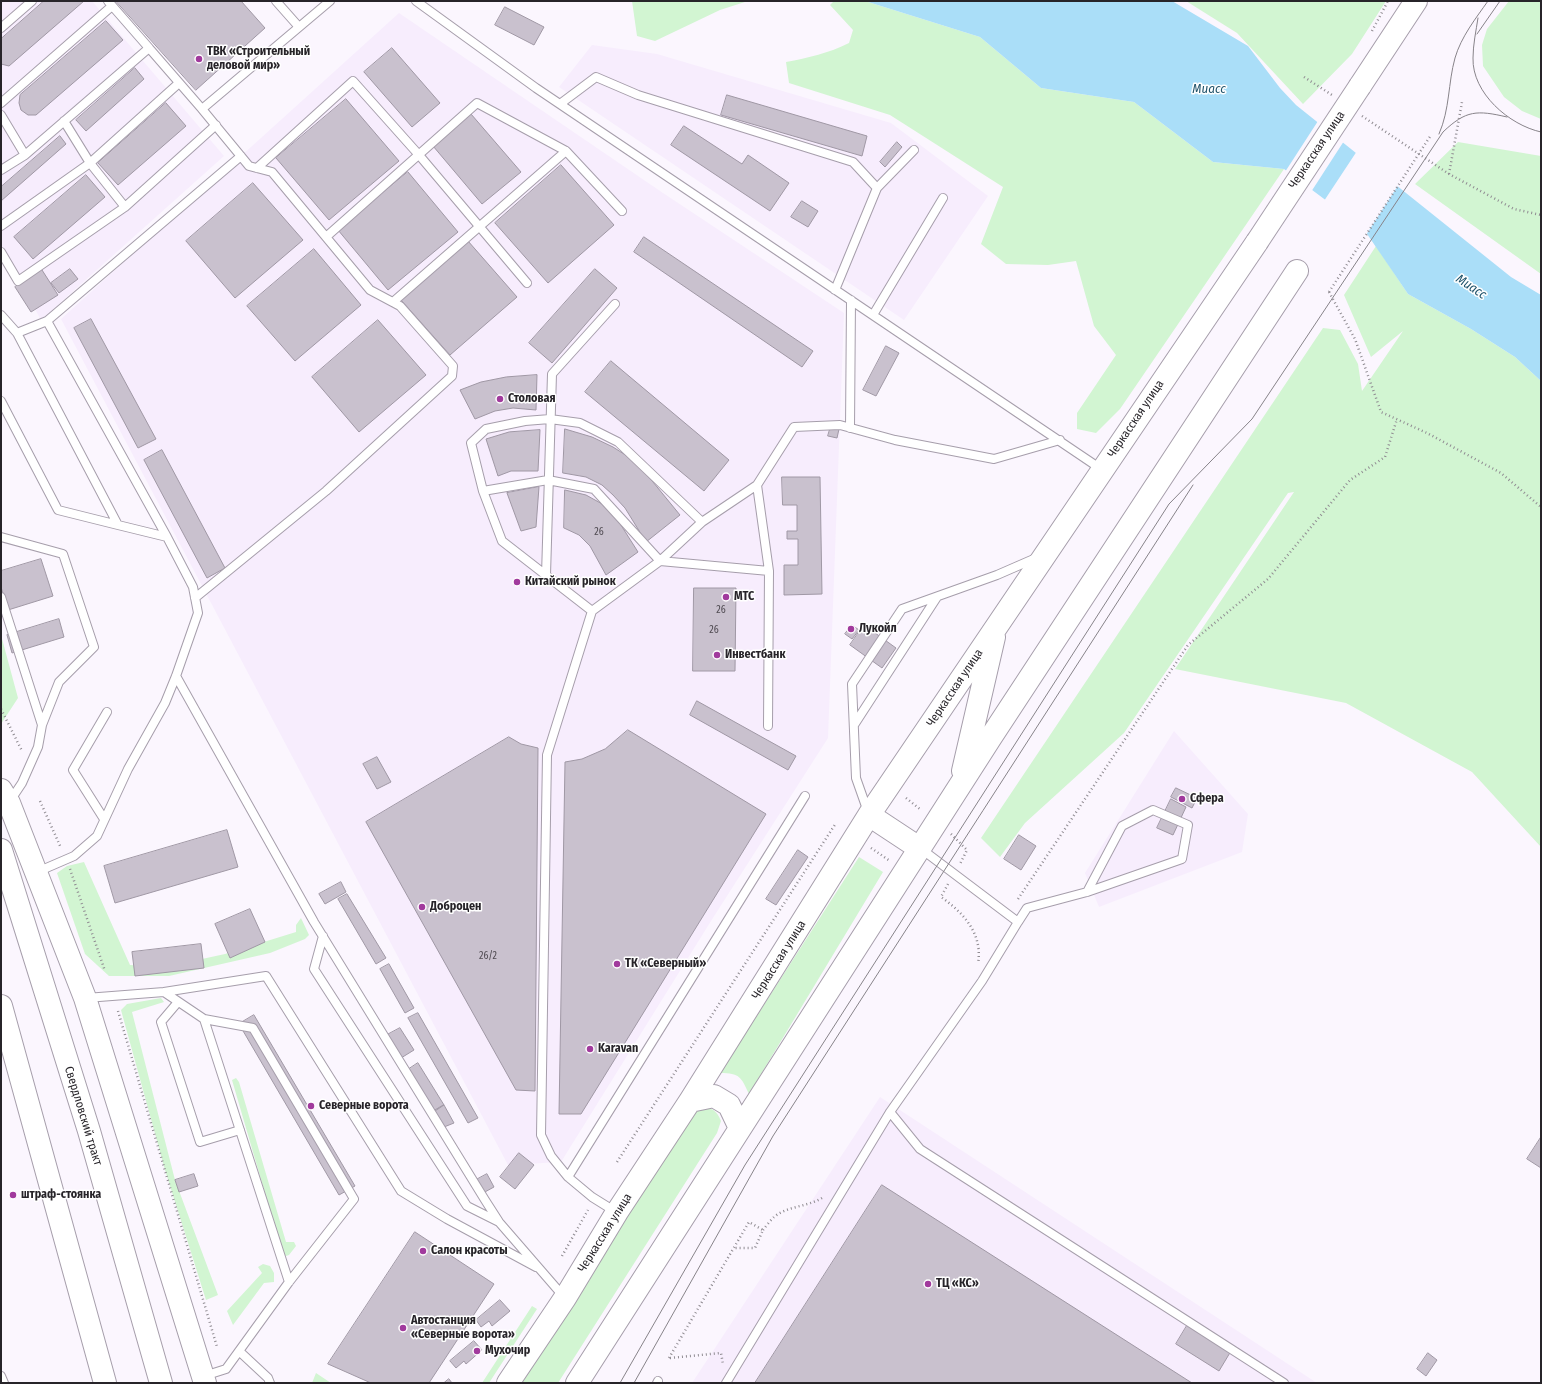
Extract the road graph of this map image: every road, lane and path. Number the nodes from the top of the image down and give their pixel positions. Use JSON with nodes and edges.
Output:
{"nodes":[{"id":1,"x":32,"y":1,"type":"edge"},
{"id":2,"x":276,"y":1,"type":"edge"},
{"id":3,"x":330,"y":1,"type":"edge"},
{"id":4,"x":416,"y":1,"type":"edge"},
{"id":5,"x":1416,"y":1,"type":"edge"},
{"id":6,"x":110,"y":3,"type":"edge"},
{"id":7,"x":299,"y":27,"type":"junction"},
{"id":8,"x":1,"y":28,"type":"edge"},
{"id":9,"x":149,"y":48,"type":"junction"},
{"id":10,"x":1304,"y":77,"type":"dead end"},
{"id":11,"x":179,"y":82,"type":"junction"},
{"id":12,"x":1337,"y":99,"type":"dead end"},
{"id":13,"x":1462,"y":102,"type":"dead end"},
{"id":14,"x":1,"y":103,"type":"edge"},
{"id":15,"x":560,"y":104,"type":"junction"},
{"id":16,"x":202,"y":109,"type":"junction"},
{"id":17,"x":1357,"y":112,"type":"dead end"},
{"id":18,"x":1,"y":115,"type":"edge"},
{"id":19,"x":64,"y":121,"type":"junction"},
{"id":20,"x":216,"y":125,"type":"junction"},
{"id":21,"x":1431,"y":135,"type":"dead end"},
{"id":22,"x":914,"y":150,"type":"dead end"},
{"id":23,"x":566,"y":151,"type":"junction"},
{"id":24,"x":25,"y":155,"type":"junction"},
{"id":25,"x":419,"y":155,"type":"junction"},
{"id":26,"x":241,"y":156,"type":"junction"},
{"id":27,"x":90,"y":163,"type":"junction"},
{"id":28,"x":257,"y":168,"type":"junction"},
{"id":29,"x":1,"y":170,"type":"edge"},
{"id":30,"x":1449,"y":174,"type":"junction"},
{"id":31,"x":878,"y":188,"type":"junction"},
{"id":32,"x":943,"y":198,"type":"dead end"},
{"id":33,"x":126,"y":207,"type":"junction"},
{"id":34,"x":622,"y":211,"type":"dead end"},
{"id":35,"x":1541,"y":215,"type":"edge"},
{"id":36,"x":1,"y":226,"type":"edge"},
{"id":37,"x":478,"y":228,"type":"junction"},
{"id":38,"x":326,"y":237,"type":"junction"},
{"id":39,"x":1,"y":252,"type":"edge"},
{"id":40,"x":1298,"y":271,"type":"dead end"},
{"id":41,"x":526,"y":283,"type":"dead end"},
{"id":42,"x":835,"y":290,"type":"junction"},
{"id":43,"x":851,"y":300,"type":"junction"},
{"id":44,"x":393,"y":302,"type":"junction"},
{"id":45,"x":615,"y":304,"type":"dead end"},
{"id":46,"x":1,"y":315,"type":"edge"},
{"id":47,"x":873,"y":315,"type":"junction"},
{"id":48,"x":47,"y":321,"type":"junction"},
{"id":49,"x":17,"y":334,"type":"junction"},
{"id":50,"x":1,"y":401,"type":"edge"},
{"id":51,"x":550,"y":419,"type":"junction"},
{"id":52,"x":1397,"y":419,"type":"junction"},
{"id":53,"x":850,"y":428,"type":"junction"},
{"id":54,"x":1060,"y":440,"type":"junction"},
{"id":55,"x":1101,"y":469,"type":"junction"},
{"id":56,"x":548,"y":480,"type":"junction"},
{"id":57,"x":757,"y":485,"type":"junction"},
{"id":58,"x":483,"y":491,"type":"junction"},
{"id":59,"x":1541,"y":507,"type":"edge"},
{"id":60,"x":702,"y":522,"type":"junction"},
{"id":61,"x":118,"y":525,"type":"junction"},
{"id":62,"x":1,"y":537,"type":"edge"},
{"id":63,"x":167,"y":537,"type":"junction"},
{"id":64,"x":1044,"y":554,"type":"junction"},
{"id":65,"x":660,"y":561,"type":"junction"},
{"id":66,"x":769,"y":571,"type":"junction"},
{"id":67,"x":546,"y":575,"type":"junction"},
{"id":68,"x":1,"y":597,"type":"edge"},
{"id":69,"x":937,"y":597,"type":"junction"},
{"id":70,"x":195,"y":598,"type":"junction"},
{"id":71,"x":592,"y":612,"type":"junction"},
{"id":72,"x":997,"y":624,"type":"junction"},
{"id":73,"x":176,"y":676,"type":"junction"},
{"id":74,"x":1,"y":709,"type":"edge"},
{"id":75,"x":107,"y":712,"type":"dead end"},
{"id":76,"x":42,"y":725,"type":"junction"},
{"id":77,"x":854,"y":725,"type":"junction"},
{"id":78,"x":768,"y":726,"type":"dead end"},
{"id":79,"x":24,"y":756,"type":"dead end"},
{"id":80,"x":959,"y":788,"type":"junction"},
{"id":81,"x":5,"y":796,"type":"edge"},
{"id":82,"x":805,"y":796,"type":"dead end"},
{"id":83,"x":906,"y":798,"type":"dead end"},
{"id":84,"x":40,"y":801,"type":"dead end"},
{"id":85,"x":921,"y":810,"type":"dead end"},
{"id":86,"x":869,"y":815,"type":"junction"},
{"id":87,"x":104,"y":819,"type":"junction"},
{"id":88,"x":836,"y":823,"type":"dead end"},
{"id":89,"x":870,"y":848,"type":"dead end"},
{"id":90,"x":919,"y":848,"type":"junction"},
{"id":91,"x":61,"y":849,"type":"dead end"},
{"id":92,"x":1,"y":850,"type":"edge"},
{"id":93,"x":892,"y":862,"type":"dead end"},
{"id":94,"x":69,"y":868,"type":"dead end"},
{"id":95,"x":36,"y":873,"type":"junction"},
{"id":96,"x":1087,"y":892,"type":"junction"},
{"id":97,"x":941,"y":897,"type":"dead end"},
{"id":98,"x":1008,"y":914,"type":"junction"},
{"id":99,"x":1018,"y":922,"type":"junction"},
{"id":100,"x":323,"y":936,"type":"junction"},
{"id":101,"x":977,"y":966,"type":"dead end"},
{"id":102,"x":105,"y":971,"type":"dead end"},
{"id":103,"x":164,"y":992,"type":"junction"},
{"id":104,"x":85,"y":998,"type":"junction"},
{"id":105,"x":178,"y":1002,"type":"junction"},
{"id":106,"x":1,"y":1006,"type":"edge"},
{"id":107,"x":118,"y":1011,"type":"dead end"},
{"id":108,"x":204,"y":1019,"type":"junction"},
{"id":109,"x":690,"y":1101,"type":"junction"},
{"id":110,"x":890,"y":1112,"type":"junction"},
{"id":111,"x":740,"y":1128,"type":"junction"},
{"id":112,"x":240,"y":1130,"type":"junction"},
{"id":113,"x":617,"y":1162,"type":"dead end"},
{"id":114,"x":568,"y":1177,"type":"junction"},
{"id":115,"x":822,"y":1198,"type":"dead end"},
{"id":116,"x":588,"y":1210,"type":"dead end"},
{"id":117,"x":617,"y":1212,"type":"junction"},
{"id":118,"x":500,"y":1222,"type":"junction"},
{"id":119,"x":763,"y":1230,"type":"junction"},
{"id":120,"x":733,"y":1248,"type":"junction"},
{"id":121,"x":562,"y":1256,"type":"dead end"},
{"id":122,"x":540,"y":1270,"type":"junction"},
{"id":123,"x":289,"y":1282,"type":"junction"},
{"id":124,"x":565,"y":1298,"type":"junction"},
{"id":125,"x":217,"y":1347,"type":"dead end"},
{"id":126,"x":240,"y":1350,"type":"junction"},
{"id":127,"x":721,"y":1353,"type":"dead end"},
{"id":128,"x":1,"y":1376,"type":"edge"},
{"id":129,"x":204,"y":1379,"type":"edge"},
{"id":130,"x":4,"y":1383,"type":"edge"},
{"id":131,"x":105,"y":1383,"type":"edge"},
{"id":132,"x":161,"y":1383,"type":"edge"},
{"id":133,"x":270,"y":1383,"type":"edge"},
{"id":134,"x":508,"y":1383,"type":"edge"},
{"id":135,"x":577,"y":1383,"type":"edge"},
{"id":136,"x":726,"y":1383,"type":"edge"},
{"id":137,"x":1284,"y":1383,"type":"edge"}],
"edges":[{"from":1,"to":8,"type":"lane"},
{"from":2,"to":7,"type":"lane"},
{"from":3,"to":7,"type":"lane"},
{"from":4,"to":15,"type":"lane"},
{"from":5,"to":55,"type":"main road","name":"Черкасская улица","bridge":true},
{"from":6,"to":9,"type":"lane"},
{"from":6,"to":14,"type":"lane"},
{"from":7,"to":16,"type":"lane"},
{"from":9,"to":11,"type":"lane"},
{"from":9,"to":19,"type":"lane"},
{"from":10,"to":12,"type":"path"},
{"from":11,"to":16,"type":"lane"},
{"from":11,"to":27,"type":"lane"},
{"from":13,"to":30,"type":"path"},
{"from":15,"to":31,"type":"lane"},
{"from":15,"to":42,"type":"lane"},
{"from":16,"to":20,"type":"lane"},
{"from":17,"to":30,"type":"path"},
{"from":18,"to":24,"type":"lane"},
{"from":19,"to":24,"type":"lane"},
{"from":19,"to":27,"type":"lane"},
{"from":20,"to":26,"type":"lane"},
{"from":20,"to":33,"type":"lane"},
{"from":21,"to":52,"type":"path","bridge":true},
{"from":22,"to":31,"type":"lane"},
{"from":23,"to":25,"type":"lane"},
{"from":23,"to":34,"type":"lane"},
{"from":23,"to":37,"type":"lane"},
{"from":24,"to":29,"type":"lane"},
{"from":25,"to":28,"type":"lane"},
{"from":25,"to":37,"type":"lane"},
{"from":25,"to":38,"type":"lane"},
{"from":26,"to":28,"type":"lane"},
{"from":26,"to":48,"type":"lane"},
{"from":27,"to":33,"type":"lane"},
{"from":27,"to":36,"type":"lane"},
{"from":28,"to":38,"type":"lane"},
{"from":30,"to":35,"type":"path"},
{"from":31,"to":42,"type":"lane"},
{"from":32,"to":47,"type":"lane"},
{"from":33,"to":39,"type":"lane"},
{"from":37,"to":41,"type":"lane"},
{"from":37,"to":44,"type":"lane"},
{"from":38,"to":44,"type":"lane"},
{"from":40,"to":80,"type":"main road"},
{"from":42,"to":43,"type":"lane"},
{"from":43,"to":47,"type":"lane"},
{"from":43,"to":53,"type":"lane"},
{"from":44,"to":70,"type":"lane"},
{"from":45,"to":51,"type":"lane"},
{"from":46,"to":49,"type":"lane"},
{"from":47,"to":54,"type":"lane"},
{"from":48,"to":49,"type":"lane"},
{"from":48,"to":63,"type":"lane"},
{"from":49,"to":61,"type":"lane"},
{"from":50,"to":61,"type":"lane"},
{"from":51,"to":56,"type":"lane"},
{"from":51,"to":58,"type":"lane"},
{"from":51,"to":60,"type":"lane"},
{"from":52,"to":59,"type":"path"},
{"from":52,"to":98,"type":"path"},
{"from":53,"to":54,"type":"lane"},
{"from":53,"to":57,"type":"lane"},
{"from":54,"to":55,"type":"lane"},
{"from":55,"to":64,"type":"main road","name":"Черкасская улица"},
{"from":56,"to":58,"type":"lane"},
{"from":56,"to":65,"type":"lane"},
{"from":56,"to":67,"type":"lane"},
{"from":57,"to":60,"type":"lane"},
{"from":57,"to":66,"type":"lane"},
{"from":58,"to":67,"type":"lane"},
{"from":60,"to":65,"type":"lane"},
{"from":61,"to":63,"type":"lane"},
{"from":62,"to":76,"type":"lane"},
{"from":63,"to":70,"type":"lane"},
{"from":64,"to":69,"type":"lane"},
{"from":64,"to":72,"type":"main road","name":"Черкасская улица"},
{"from":65,"to":66,"type":"lane"},
{"from":65,"to":71,"type":"lane"},
{"from":66,"to":78,"type":"lane"},
{"from":67,"to":71,"type":"lane"},
{"from":68,"to":76,"type":"lane"},
{"from":69,"to":77,"type":"lane"},
{"from":69,"to":77,"type":"lane"},
{"from":70,"to":73,"type":"lane"},
{"from":71,"to":114,"type":"lane"},
{"from":72,"to":80,"type":"main road"},
{"from":72,"to":86,"type":"main road","name":"Черкасская улица"},
{"from":73,"to":87,"type":"lane"},
{"from":73,"to":100,"type":"lane"},
{"from":74,"to":79,"type":"path"},
{"from":75,"to":87,"type":"lane"},
{"from":76,"to":81,"type":"lane"},
{"from":77,"to":86,"type":"lane"},
{"from":80,"to":90,"type":"main road"},
{"from":81,"to":95,"type":"main road"},
{"from":82,"to":114,"type":"lane"},
{"from":83,"to":85,"type":"path"},
{"from":84,"to":91,"type":"path"},
{"from":86,"to":90,"type":"main road"},
{"from":86,"to":109,"type":"main road","name":"Черкасская улица"},
{"from":87,"to":95,"type":"lane"},
{"from":88,"to":113,"type":"path"},
{"from":89,"to":93,"type":"path"},
{"from":90,"to":98,"type":"lane"},
{"from":90,"to":111,"type":"main road"},
{"from":92,"to":132,"type":"main road","name":"Свердловский тракт"},
{"from":94,"to":102,"type":"path"},
{"from":95,"to":104,"type":"main road"},
{"from":96,"to":96,"type":"lane"},
{"from":96,"to":99,"type":"lane"},
{"from":97,"to":101,"type":"path"},
{"from":98,"to":99,"type":"lane"},
{"from":99,"to":110,"type":"lane"},
{"from":100,"to":118,"type":"lane"},
{"from":100,"to":118,"type":"lane"},
{"from":103,"to":104,"type":"lane"},
{"from":103,"to":105,"type":"lane"},
{"from":103,"to":122,"type":"lane"},
{"from":104,"to":129,"type":"main road"},
{"from":105,"to":108,"type":"lane"},
{"from":105,"to":112,"type":"lane"},
{"from":106,"to":131,"type":"main road"},
{"from":107,"to":125,"type":"path"},
{"from":108,"to":112,"type":"lane"},
{"from":108,"to":123,"type":"lane"},
{"from":109,"to":111,"type":"main road"},
{"from":109,"to":117,"type":"main road","name":"Черкасская улица"},
{"from":110,"to":136,"type":"lane"},
{"from":110,"to":137,"type":"lane"},
{"from":111,"to":135,"type":"main road"},
{"from":112,"to":123,"type":"lane"},
{"from":114,"to":117,"type":"lane"},
{"from":115,"to":119,"type":"path"},
{"from":116,"to":121,"type":"path"},
{"from":117,"to":124,"type":"main road","name":"Черкасская улица"},
{"from":118,"to":122,"type":"lane"},
{"from":119,"to":120,"type":"path"},
{"from":119,"to":120,"type":"path"},
{"from":120,"to":127,"type":"path"},
{"from":122,"to":124,"type":"lane"},
{"from":123,"to":126,"type":"lane"},
{"from":124,"to":134,"type":"main road","name":"Черкасская улица"},
{"from":126,"to":129,"type":"lane"},
{"from":126,"to":133,"type":"lane"},
{"from":128,"to":130,"type":"lane"}]}
